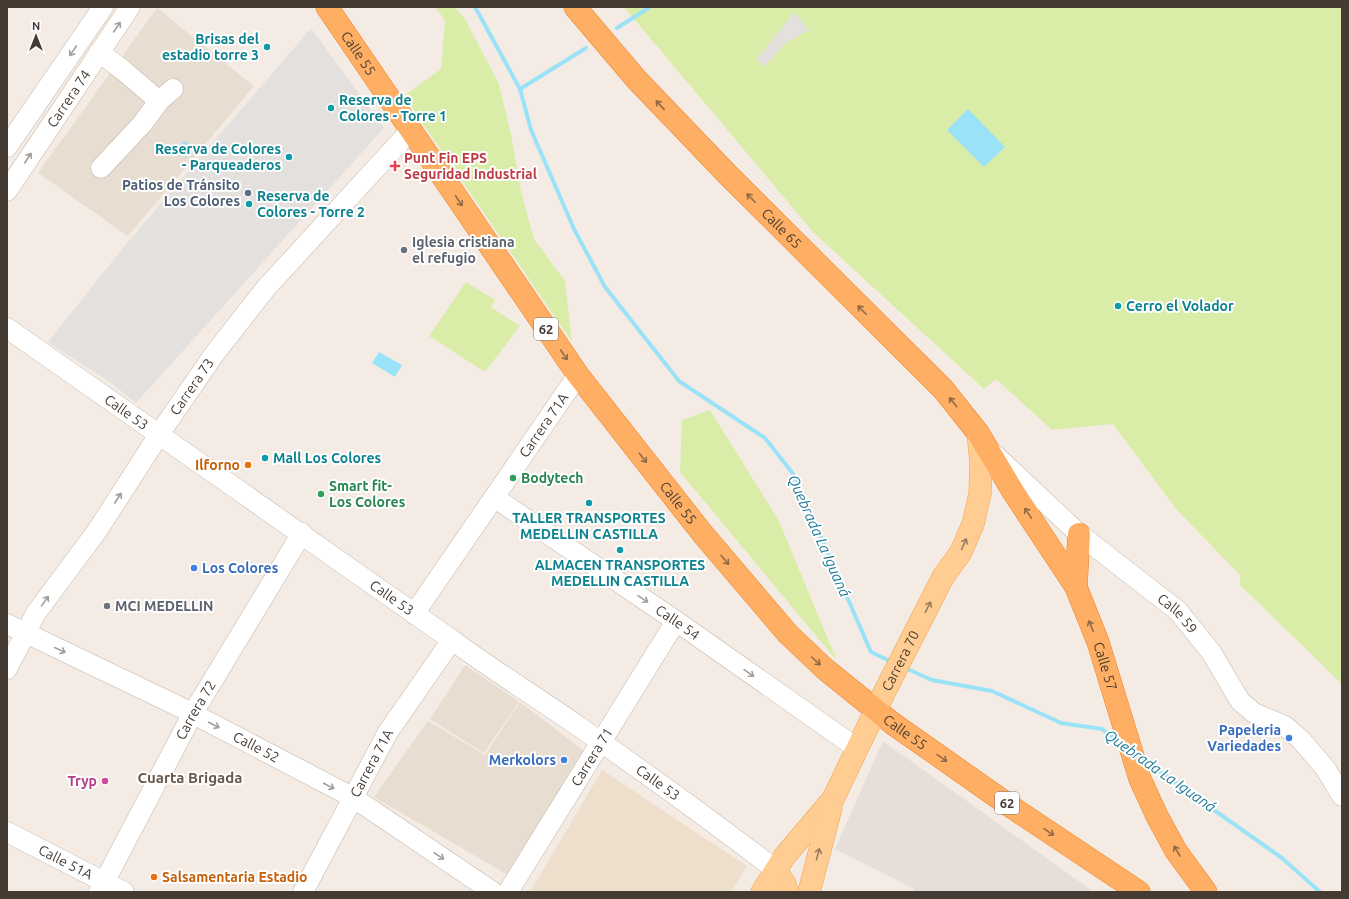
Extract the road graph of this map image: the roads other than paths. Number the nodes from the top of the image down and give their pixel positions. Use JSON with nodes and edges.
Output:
{"nodes":[{"id":1,"x":103,"y":7,"type":"edge"},
{"id":2,"x":130,"y":7,"type":"edge"},
{"id":3,"x":327,"y":7,"type":"edge"},
{"id":4,"x":575,"y":7,"type":"edge"},
{"id":5,"x":99,"y":52,"type":"junction"},
{"id":6,"x":411,"y":130,"type":"junction"},
{"id":7,"x":7,"y":147,"type":"edge"},
{"id":8,"x":101,"y":168,"type":"dead end"},
{"id":9,"x":7,"y":190,"type":"edge"},
{"id":10,"x":7,"y":328,"type":"edge"},
{"id":11,"x":578,"y":375,"type":"junction"},
{"id":12,"x":158,"y":436,"type":"junction"},
{"id":13,"x":983,"y":440,"type":"junction"},
{"id":14,"x":495,"y":498,"type":"junction"},
{"id":15,"x":302,"y":533,"type":"junction"},
{"id":16,"x":1079,"y":534,"type":"junction"},
{"id":17,"x":1076,"y":587,"type":"junction"},
{"id":18,"x":414,"y":614,"type":"junction"},
{"id":19,"x":676,"y":621,"type":"junction"},
{"id":20,"x":16,"y":629,"type":"edge"},
{"id":21,"x":452,"y":640,"type":"junction"},
{"id":22,"x":7,"y":669,"type":"edge"},
{"id":23,"x":876,"y":711,"type":"junction"},
{"id":24,"x":193,"y":713,"type":"junction"},
{"id":25,"x":599,"y":742,"type":"junction"},
{"id":26,"x":858,"y":749,"type":"junction"},
{"id":27,"x":1342,"y":796,"type":"edge"},
{"id":28,"x":354,"y":798,"type":"junction"},
{"id":29,"x":833,"y":799,"type":"junction"},
{"id":30,"x":7,"y":832,"type":"edge"},
{"id":31,"x":776,"y":870,"type":"junction"},
{"id":32,"x":101,"y":887,"type":"edge"},
{"id":33,"x":1202,"y":888,"type":"edge"},
{"id":34,"x":124,"y":892,"type":"edge"},
{"id":35,"x":303,"y":892,"type":"edge"},
{"id":36,"x":492,"y":892,"type":"edge"},
{"id":37,"x":508,"y":892,"type":"edge"},
{"id":38,"x":762,"y":892,"type":"edge"},
{"id":39,"x":787,"y":892,"type":"edge"},
{"id":40,"x":809,"y":892,"type":"edge"},
{"id":41,"x":1139,"y":892,"type":"edge"}],
"edges":[{"from":1,"to":7,"type":"street","name":"Carrera 74","one_way":true},
{"from":5,"to":2,"type":"street","name":"Carrera 74","one_way":true},
{"from":3,"to":6,"type":"highway","name":"Calle 55","number":"62"},
{"from":13,"to":4,"type":"highway","name":"Calle 65","one_way":true},
{"from":5,"to":8,"type":"street"},
{"from":9,"to":5,"type":"street","name":"Carrera 74","one_way":true},
{"from":6,"to":11,"type":"highway","name":"Calle 55","number":"62","one_way":true},
{"from":6,"to":12,"type":"street","name":"Carrera 73"},
{"from":10,"to":12,"type":"street","name":"Calle 53"},
{"from":11,"to":14,"type":"street","name":"Carrera 71A"},
{"from":11,"to":23,"type":"highway","name":"Calle 55","number":"62","one_way":true},
{"from":12,"to":15,"type":"street","name":"Calle 53"},
{"from":20,"to":12,"type":"street","name":"Carrera 73","one_way":true},
{"from":13,"to":16,"type":"street","name":"Calle 59"},
{"from":17,"to":13,"type":"highway","name":"Calle 57","one_way":true},
{"from":23,"to":13,"type":"main road","name":"Carrera 70","one_way":true},
{"from":14,"to":18,"type":"street","name":"Carrera 71A"},
{"from":14,"to":19,"type":"street","name":"Calle 54","one_way":true},
{"from":15,"to":18,"type":"street","name":"Calle 53"},
{"from":15,"to":24,"type":"street","name":"Carrera 72"},
{"from":16,"to":17,"type":"highway"},
{"from":16,"to":27,"type":"street","name":"Calle 59"},
{"from":33,"to":17,"type":"highway","name":"Calle 57","one_way":true},
{"from":18,"to":21,"type":"street","name":"Calle 53"},
{"from":19,"to":25,"type":"street","name":"Carrera 71"},
{"from":19,"to":26,"type":"street","name":"Calle 54","one_way":true},
{"from":20,"to":22,"type":"street","name":"Carrera 73"},
{"from":20,"to":24,"type":"street","name":"Calle 52","one_way":true},
{"from":21,"to":25,"type":"street","name":"Calle 53"},
{"from":21,"to":28,"type":"street","name":"Carrera 71A"},
{"from":23,"to":26,"type":"main road","name":"Carrera 70"},
{"from":23,"to":41,"type":"highway","name":"Calle 55","number":"62","one_way":true},
{"from":24,"to":28,"type":"street","name":"Calle 52","one_way":true},
{"from":24,"to":32,"type":"street","name":"Carrera 72"},
{"from":25,"to":31,"type":"street","name":"Calle 53"},
{"from":25,"to":37,"type":"street","name":"Carrera 71"},
{"from":26,"to":29,"type":"main road","name":"Carrera 70"},
{"from":28,"to":35,"type":"street","name":"Carrera 71A"},
{"from":28,"to":36,"type":"street","name":"Calle 52","one_way":true},
{"from":29,"to":31,"type":"main road","name":"Carrera 70"},
{"from":40,"to":29,"type":"main road","one_way":true},
{"from":30,"to":32,"type":"street","name":"Calle 51A"},
{"from":31,"to":38,"type":"main road","name":"Carrera 70"},
{"from":31,"to":39,"type":"main road"},
{"from":32,"to":34,"type":"street","name":"Calle 51A"}]}
